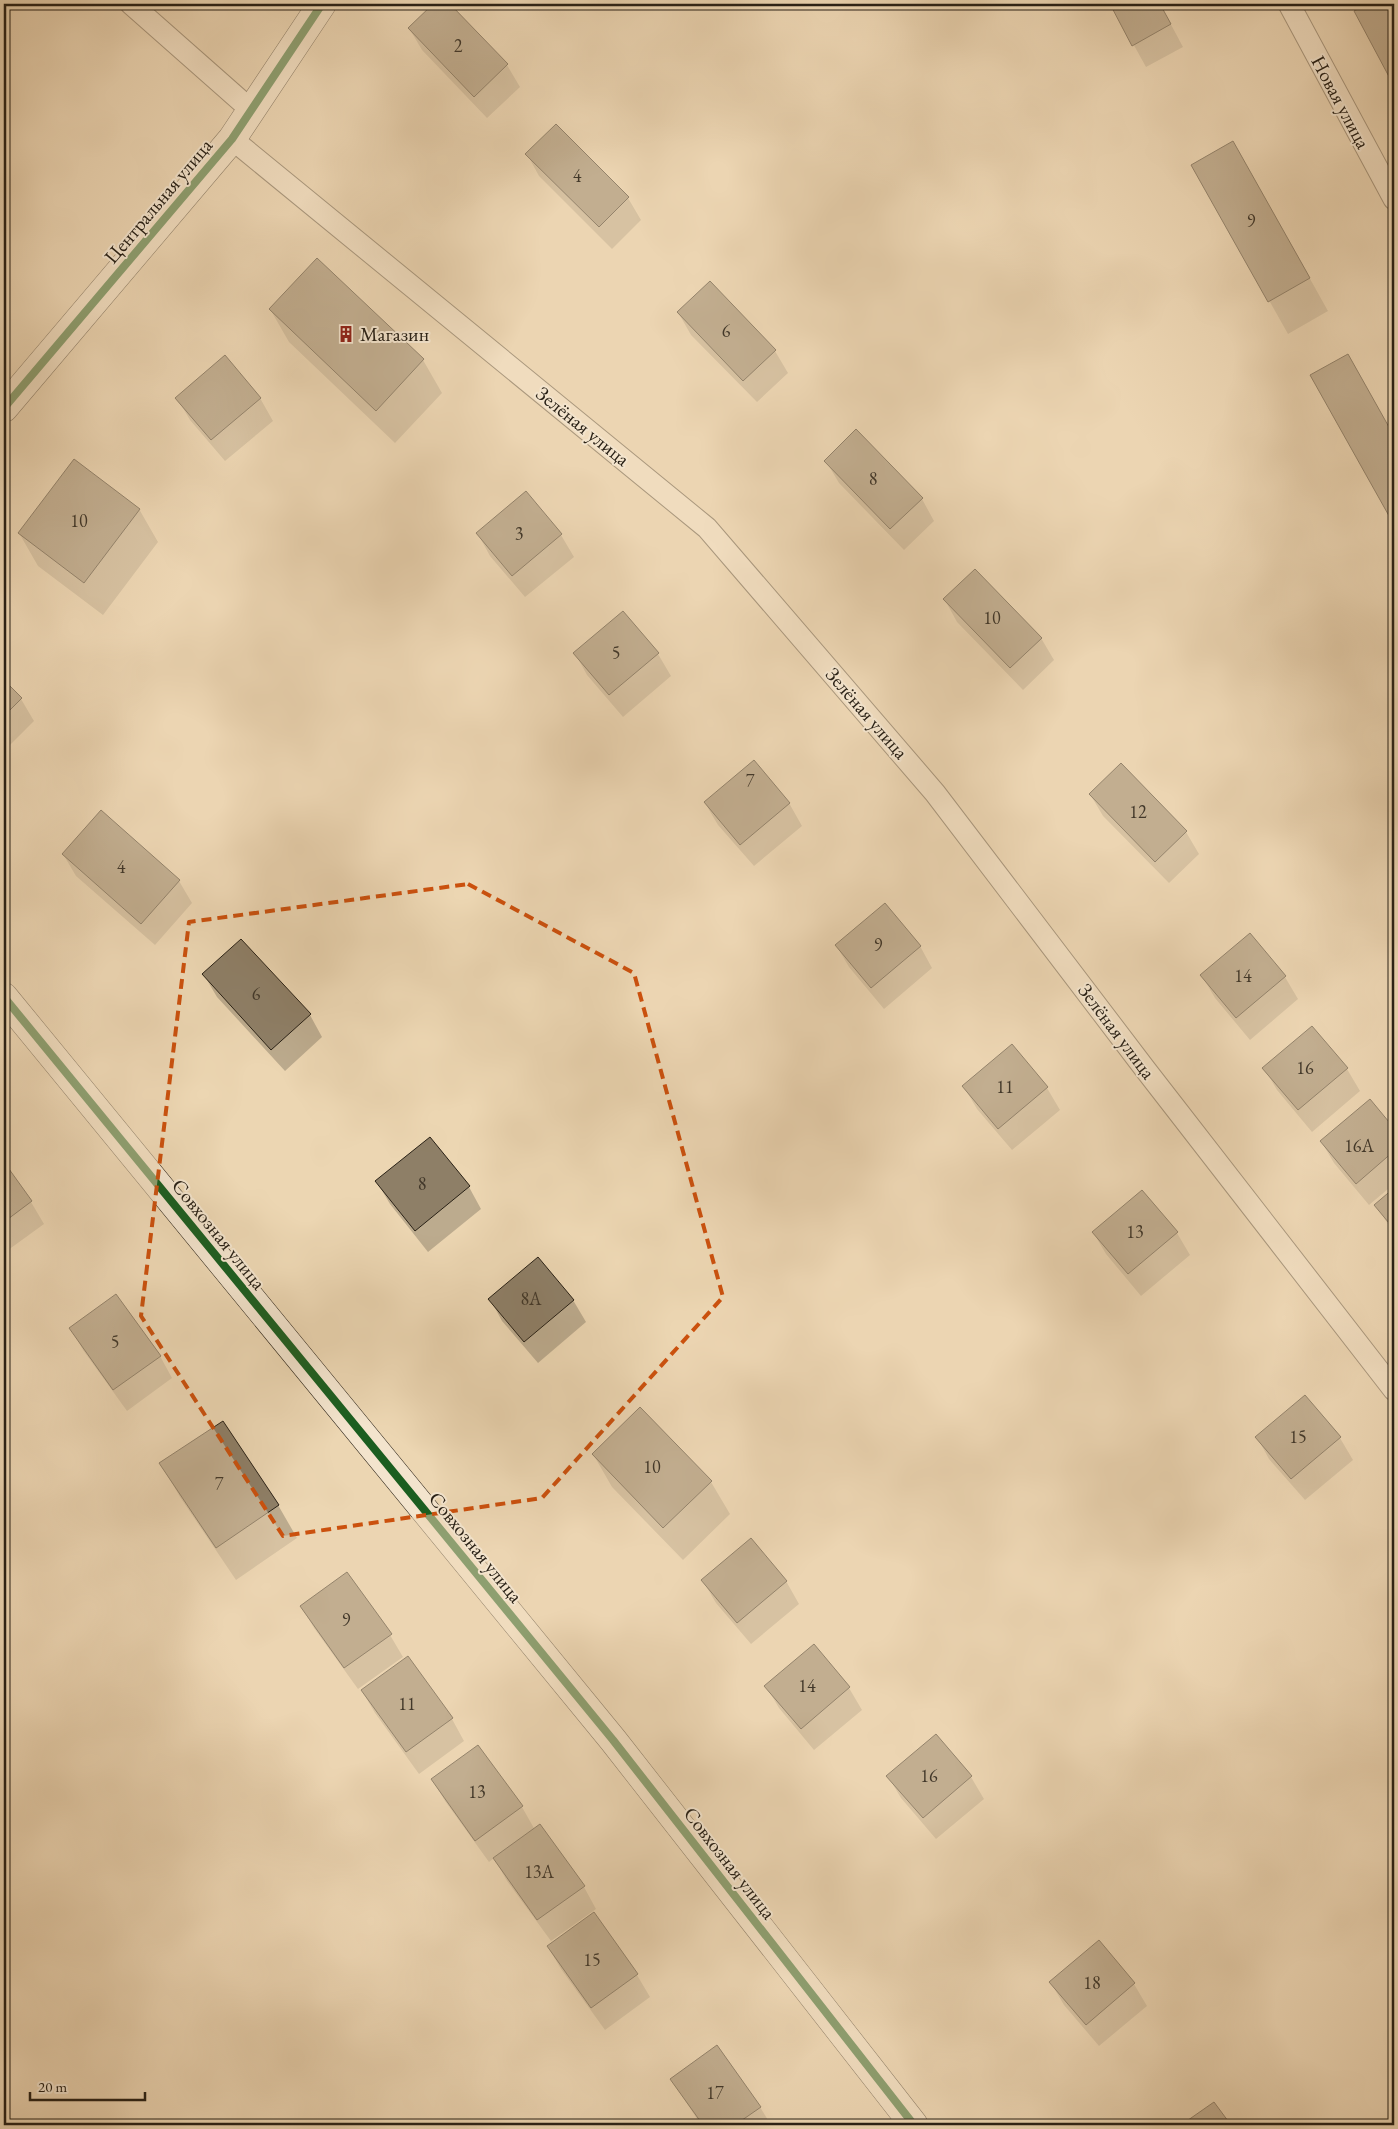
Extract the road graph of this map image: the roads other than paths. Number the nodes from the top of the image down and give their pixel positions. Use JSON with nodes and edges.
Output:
{"nodes":[{"id":1,"x":130,"y":4,"type":"edge"},
{"id":2,"x":322,"y":4,"type":"edge"},
{"id":3,"x":1289,"y":4,"type":"edge"},
{"id":4,"x":252,"y":110,"type":"junction"},
{"id":5,"x":232,"y":139,"type":"junction"},
{"id":6,"x":1394,"y":199,"type":"edge"},
{"id":7,"x":4,"y":408,"type":"edge"},
{"id":8,"x":4,"y":997,"type":"edge"},
{"id":9,"x":1394,"y":1390,"type":"edge"},
{"id":10,"x":914,"y":2125,"type":"edge"}],
"edges":[{"from":1,"to":4,"type":"lane"},
{"from":2,"to":4,"type":"street","name":"Центральная улица"},
{"from":3,"to":6,"type":"lane","name":"Новая улица"},
{"from":4,"to":5,"type":"street","name":"Центральная улица"},
{"from":5,"to":7,"type":"street","name":"Центральная улица"},
{"from":5,"to":9,"type":"lane","name":"Зелёная улица"},
{"from":8,"to":10,"type":"street","name":"Совхозная улица"}]}
